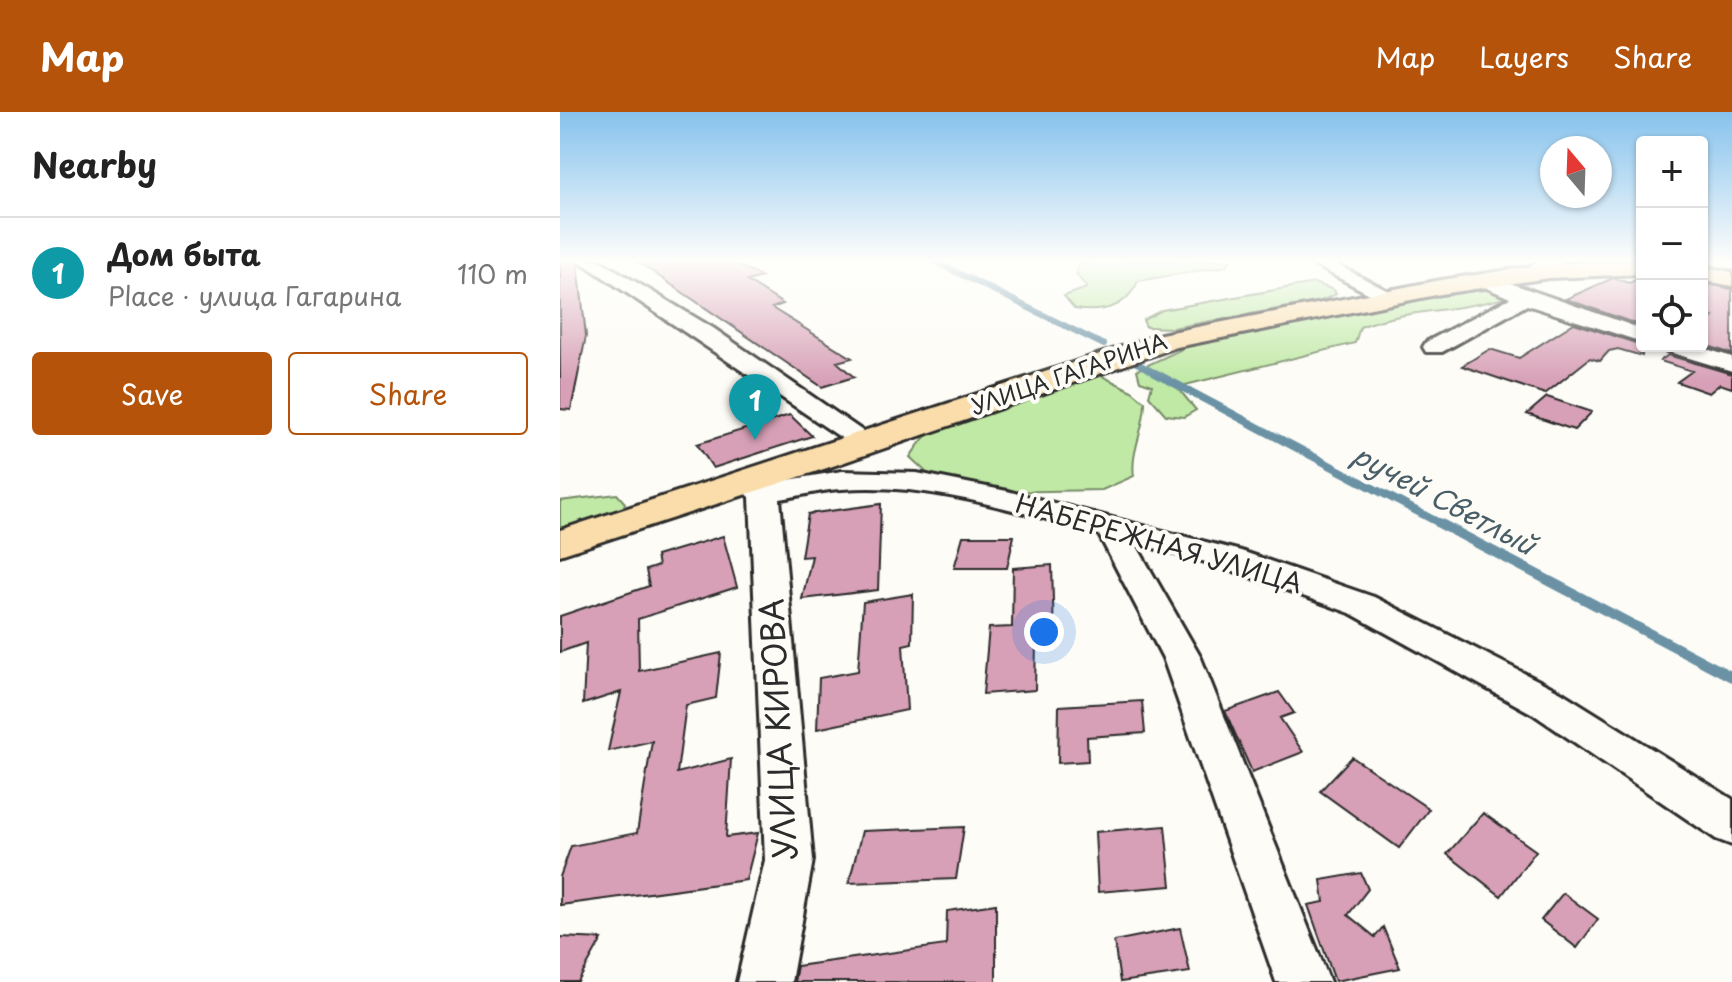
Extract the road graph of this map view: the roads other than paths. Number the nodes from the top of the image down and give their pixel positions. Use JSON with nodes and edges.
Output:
{"nodes":[{"id":1,"x":653,"y":301,"type":"edge"},
{"id":2,"x":1372,"y":301,"type":"edge"},
{"id":3,"x":1501,"y":301,"type":"edge"},
{"id":4,"x":1555,"y":301,"type":"edge"},
{"id":5,"x":1636,"y":334,"type":"edge"},
{"id":6,"x":1434,"y":347,"type":"dead end"},
{"id":7,"x":1693,"y":352,"type":"edge"},
{"id":8,"x":1732,"y":364,"type":"edge"},
{"id":9,"x":867,"y":443,"type":"junction"},
{"id":10,"x":832,"y":470,"type":"junction"},
{"id":11,"x":757,"y":488,"type":"junction"},
{"id":12,"x":1110,"y":527,"type":"junction"},
{"id":13,"x":560,"y":543,"type":"edge"},
{"id":14,"x":1732,"y":824,"type":"edge"},
{"id":15,"x":764,"y":982,"type":"edge"},
{"id":16,"x":1303,"y":982,"type":"edge"}],
"edges":[{"from":1,"to":9,"type":"street"},
{"from":2,"to":9,"type":"main road","name":"УЛИЦА ГАГАРИНА"},
{"from":3,"to":6,"type":"street"},
{"from":4,"to":5,"type":"street"},
{"from":7,"to":8,"type":"street"},
{"from":9,"to":10,"type":"main road","name":"УЛИЦА ГАГАРИНА"},
{"from":10,"to":11,"type":"street","name":"НАБЕРЕЖНАЯ УЛИЦА"},
{"from":10,"to":12,"type":"street","name":"НАБЕРЕЖНАЯ УЛИЦА"},
{"from":11,"to":13,"type":"main road"},
{"from":11,"to":15,"type":"street","name":"УЛИЦА КИРОВА"},
{"from":12,"to":14,"type":"street","name":"НАБЕРЕЖНАЯ УЛИЦА"},
{"from":12,"to":16,"type":"street"}]}
